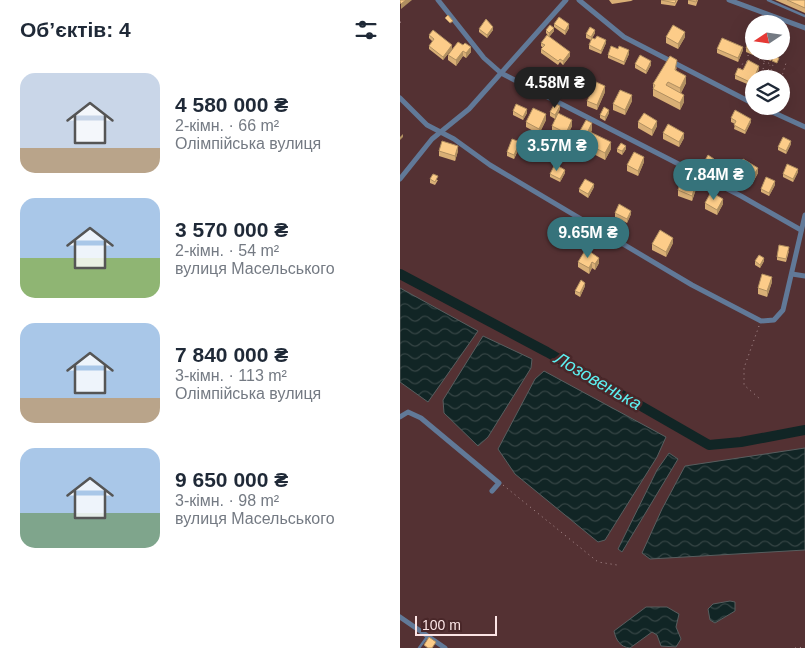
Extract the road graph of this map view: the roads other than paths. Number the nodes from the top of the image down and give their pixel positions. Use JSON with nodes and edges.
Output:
{"nodes":[{"id":1,"x":438,"y":0,"type":"edge"},
{"id":2,"x":566,"y":0,"type":"edge"},
{"id":3,"x":579,"y":0,"type":"edge"},
{"id":4,"x":729,"y":0,"type":"edge"},
{"id":5,"x":768,"y":0,"type":"edge"},
{"id":6,"x":805,"y":16,"type":"edge"},
{"id":7,"x":805,"y":28,"type":"edge"},
{"id":8,"x":501,"y":73,"type":"junction"},
{"id":9,"x":400,"y":98,"type":"edge"},
{"id":10,"x":745,"y":99,"type":"edge"},
{"id":11,"x":779,"y":115,"type":"edge"},
{"id":12,"x":805,"y":127,"type":"edge"},
{"id":13,"x":440,"y":131,"type":"junction"},
{"id":14,"x":400,"y":179,"type":"edge"},
{"id":15,"x":805,"y":214,"type":"edge"},
{"id":16,"x":801,"y":230,"type":"junction"},
{"id":17,"x":792,"y":274,"type":"junction"},
{"id":18,"x":805,"y":276,"type":"edge"},
{"id":19,"x":400,"y":416,"type":"edge"},
{"id":20,"x":492,"y":491,"type":"dead end"},
{"id":21,"x":400,"y":617,"type":"edge"},
{"id":22,"x":427,"y":635,"type":"junction"},
{"id":23,"x":419,"y":648,"type":"edge"},
{"id":24,"x":445,"y":648,"type":"edge"}],
"edges":[{"from":1,"to":8,"type":"street"},
{"from":2,"to":8,"type":"street"},
{"from":3,"to":10,"type":"street"},
{"from":4,"to":7,"type":"street"},
{"from":5,"to":6,"type":"lane"},
{"from":8,"to":13,"type":"street"},
{"from":8,"to":16,"type":"street"},
{"from":9,"to":13,"type":"street"},
{"from":11,"to":12,"type":"street"},
{"from":13,"to":14,"type":"street"},
{"from":13,"to":17,"type":"street"},
{"from":15,"to":16,"type":"street"},
{"from":16,"to":17,"type":"street"},
{"from":17,"to":18,"type":"street"},
{"from":19,"to":20,"type":"street"},
{"from":21,"to":22,"type":"street"},
{"from":22,"to":23,"type":"lane"},
{"from":22,"to":24,"type":"street"}]}
